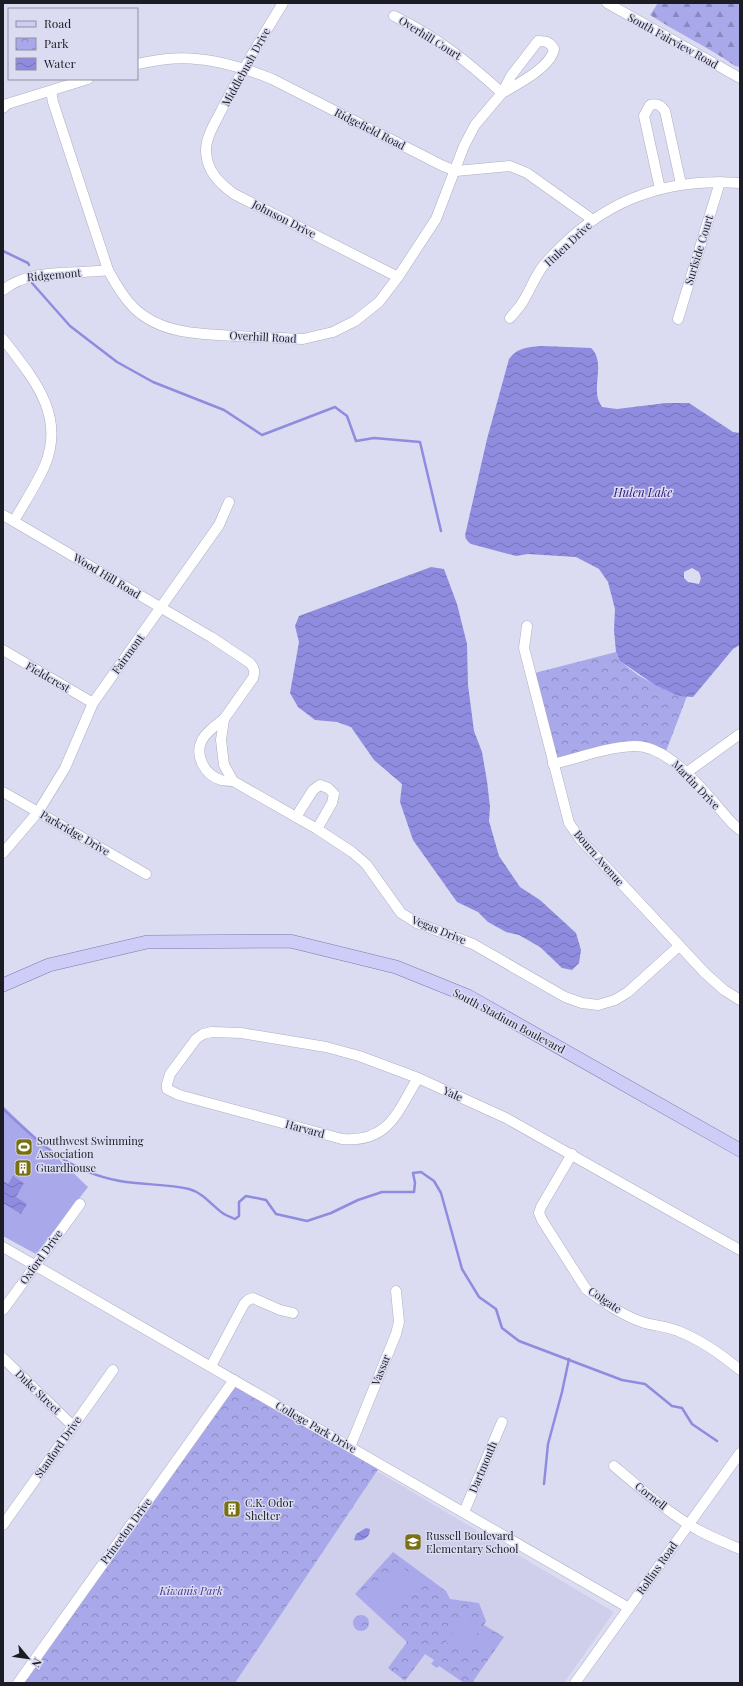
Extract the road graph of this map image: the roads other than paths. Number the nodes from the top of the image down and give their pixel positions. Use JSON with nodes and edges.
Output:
{"nodes":[{"id":1,"x":283,"y":3,"type":"edge"},
{"id":2,"x":607,"y":3,"type":"edge"},
{"id":3,"x":394,"y":16,"type":"dead end"},
{"id":4,"x":138,"y":64,"type":"edge"},
{"id":5,"x":243,"y":68,"type":"junction"},
{"id":6,"x":740,"y":78,"type":"edge"},
{"id":7,"x":85,"y":80,"type":"edge"},
{"id":8,"x":51,"y":91,"type":"junction"},
{"id":9,"x":502,"y":93,"type":"junction"},
{"id":10,"x":3,"y":108,"type":"edge"},
{"id":11,"x":210,"y":132,"type":"joint"},
{"id":12,"x":456,"y":171,"type":"junction"},
{"id":13,"x":720,"y":182,"type":"junction"},
{"id":14,"x":740,"y":183,"type":"edge"},
{"id":15,"x":681,"y":184,"type":"junction"},
{"id":16,"x":660,"y":189,"type":"junction"},
{"id":17,"x":593,"y":220,"type":"junction"},
{"id":18,"x":108,"y":270,"type":"junction"},
{"id":19,"x":398,"y":276,"type":"junction"},
{"id":20,"x":3,"y":290,"type":"edge"},
{"id":21,"x":510,"y":318,"type":"dead end"},
{"id":22,"x":678,"y":319,"type":"dead end"},
{"id":23,"x":3,"y":339,"type":"edge"},
{"id":24,"x":229,"y":502,"type":"dead end"},
{"id":25,"x":3,"y":515,"type":"edge"},
{"id":26,"x":14,"y":521,"type":"junction"},
{"id":27,"x":161,"y":608,"type":"junction"},
{"id":28,"x":527,"y":626,"type":"dead end"},
{"id":29,"x":3,"y":650,"type":"edge"},
{"id":30,"x":93,"y":703,"type":"junction"},
{"id":31,"x":224,"y":719,"type":"junction"},
{"id":32,"x":740,"y":734,"type":"edge"},
{"id":33,"x":553,"y":764,"type":"junction"},
{"id":34,"x":686,"y":773,"type":"junction"},
{"id":35,"x":233,"y":781,"type":"junction"},
{"id":36,"x":3,"y":792,"type":"edge"},
{"id":37,"x":38,"y":812,"type":"junction"},
{"id":38,"x":296,"y":817,"type":"junction"},
{"id":39,"x":317,"y":829,"type":"junction"},
{"id":40,"x":740,"y":830,"type":"edge"},
{"id":41,"x":3,"y":853,"type":"edge"},
{"id":42,"x":146,"y":874,"type":"dead end"},
{"id":43,"x":679,"y":946,"type":"junction"},
{"id":44,"x":3,"y":984,"type":"edge"},
{"id":45,"x":740,"y":1000,"type":"edge"},
{"id":46,"x":418,"y":1078,"type":"junction"},
{"id":47,"x":167,"y":1088,"type":"joint"},
{"id":48,"x":740,"y":1150,"type":"edge"},
{"id":49,"x":572,"y":1154,"type":"junction"},
{"id":50,"x":80,"y":1204,"type":"dead end"},
{"id":51,"x":3,"y":1247,"type":"edge"},
{"id":52,"x":740,"y":1250,"type":"edge"},
{"id":53,"x":35,"y":1265,"type":"junction"},
{"id":54,"x":396,"y":1291,"type":"dead end"},
{"id":55,"x":3,"y":1310,"type":"edge"},
{"id":56,"x":293,"y":1313,"type":"dead end"},
{"id":57,"x":3,"y":1358,"type":"edge"},
{"id":58,"x":211,"y":1366,"type":"junction"},
{"id":59,"x":113,"y":1370,"type":"dead end"},
{"id":60,"x":740,"y":1370,"type":"edge"},
{"id":61,"x":234,"y":1380,"type":"junction"},
{"id":62,"x":502,"y":1422,"type":"dead end"},
{"id":63,"x":73,"y":1426,"type":"junction"},
{"id":64,"x":350,"y":1447,"type":"junction"},
{"id":65,"x":740,"y":1453,"type":"edge"},
{"id":66,"x":614,"y":1466,"type":"dead end"},
{"id":67,"x":464,"y":1512,"type":"junction"},
{"id":68,"x":688,"y":1524,"type":"junction"},
{"id":69,"x":3,"y":1525,"type":"edge"},
{"id":70,"x":740,"y":1549,"type":"edge"},
{"id":71,"x":629,"y":1608,"type":"junction"},
{"id":72,"x":18,"y":1683,"type":"edge"},
{"id":73,"x":575,"y":1683,"type":"edge"}],
"edges":[{"from":1,"to":5,"type":"street","name":"Middlebush Drive"},
{"from":2,"to":6,"type":"street","name":"South Fairview Road"},
{"from":3,"to":9,"type":"street","name":"Overhill Court"},
{"from":4,"to":5,"type":"street","name":"Ridgefield Road"},
{"from":5,"to":11,"type":"street","name":"Middlebush Drive"},
{"from":5,"to":12,"type":"street","name":"Ridgefield Road"},
{"from":7,"to":8,"type":"street"},
{"from":8,"to":10,"type":"street"},
{"from":8,"to":18,"type":"street","name":"Overhill Road"},
{"from":9,"to":9,"type":"street","name":"Overhill Road"},
{"from":9,"to":12,"type":"street","name":"Overhill Road"},
{"from":11,"to":19,"type":"street","name":"Johnson Drive"},
{"from":12,"to":17,"type":"street","name":"Ridgefield Road"},
{"from":12,"to":19,"type":"street","name":"Overhill Road"},
{"from":13,"to":14,"type":"street","name":"Hulen Drive"},
{"from":13,"to":15,"type":"street","name":"Hulen Drive"},
{"from":13,"to":22,"type":"street","name":"Surfside Court"},
{"from":15,"to":16,"type":"street","name":"Hulen Drive"},
{"from":15,"to":16,"type":"street"},
{"from":16,"to":17,"type":"street","name":"Hulen Drive"},
{"from":17,"to":21,"type":"street","name":"Hulen Drive"},
{"from":18,"to":19,"type":"street","name":"Overhill Road"},
{"from":18,"to":20,"type":"street","name":"Ridgemont"},
{"from":23,"to":26,"type":"street"},
{"from":24,"to":27,"type":"street","name":"Fairmont"},
{"from":25,"to":26,"type":"street","name":"Wood Hill Road"},
{"from":26,"to":27,"type":"street","name":"Wood Hill Road"},
{"from":27,"to":30,"type":"street","name":"Fairmont"},
{"from":27,"to":31,"type":"street","name":"Wood Hill Road"},
{"from":28,"to":33,"type":"street","name":"Bourn Avenue"},
{"from":29,"to":30,"type":"street","name":"Fieldcrest"},
{"from":30,"to":37,"type":"street","name":"Fairmont"},
{"from":31,"to":35,"type":"street"},
{"from":31,"to":35,"type":"street","name":"Vegas Drive"},
{"from":32,"to":34,"type":"street"},
{"from":33,"to":34,"type":"street","name":"Martin Drive"},
{"from":33,"to":43,"type":"street","name":"Bourn Avenue"},
{"from":34,"to":40,"type":"street","name":"Martin Drive"},
{"from":35,"to":38,"type":"street","name":"Vegas Drive"},
{"from":36,"to":37,"type":"street","name":"Parkridge Drive"},
{"from":37,"to":41,"type":"street","name":"Fairmont"},
{"from":37,"to":42,"type":"street","name":"Parkridge Drive"},
{"from":38,"to":39,"type":"street","name":"Vegas Drive"},
{"from":38,"to":39,"type":"street"},
{"from":39,"to":43,"type":"street","name":"Vegas Drive"},
{"from":43,"to":45,"type":"street","name":"Bourn Avenue"},
{"from":44,"to":48,"type":"main road","name":"South Stadium Boulevard"},
{"from":46,"to":47,"type":"street","name":"Yale"},
{"from":46,"to":47,"type":"street","name":"Harvard"},
{"from":46,"to":49,"type":"street","name":"Yale"},
{"from":49,"to":52,"type":"street","name":"Yale"},
{"from":49,"to":60,"type":"street","name":"Colgate"},
{"from":50,"to":53,"type":"street","name":"Oxford Drive"},
{"from":51,"to":53,"type":"street","name":"College Park Drive"},
{"from":53,"to":55,"type":"street","name":"Oxford Drive"},
{"from":53,"to":58,"type":"street","name":"College Park Drive"},
{"from":54,"to":64,"type":"street","name":"Vassar"},
{"from":56,"to":58,"type":"street"},
{"from":57,"to":63,"type":"street","name":"Duke Street"},
{"from":58,"to":61,"type":"street","name":"College Park Drive"},
{"from":59,"to":63,"type":"street","name":"Stanford Drive"},
{"from":61,"to":64,"type":"street","name":"College Park Drive"},
{"from":61,"to":72,"type":"street","name":"Princeton Drive"},
{"from":62,"to":67,"type":"street","name":"Dartmouth"},
{"from":63,"to":69,"type":"street","name":"Stanford Drive"},
{"from":64,"to":67,"type":"street","name":"College Park Drive"},
{"from":65,"to":68,"type":"street","name":"Rollins Road"},
{"from":66,"to":68,"type":"street","name":"Cornell"},
{"from":67,"to":71,"type":"street","name":"College Park Drive"},
{"from":68,"to":70,"type":"street","name":"Cornell"},
{"from":68,"to":71,"type":"street","name":"Rollins Road"},
{"from":71,"to":73,"type":"street","name":"Rollins Road"}]}
